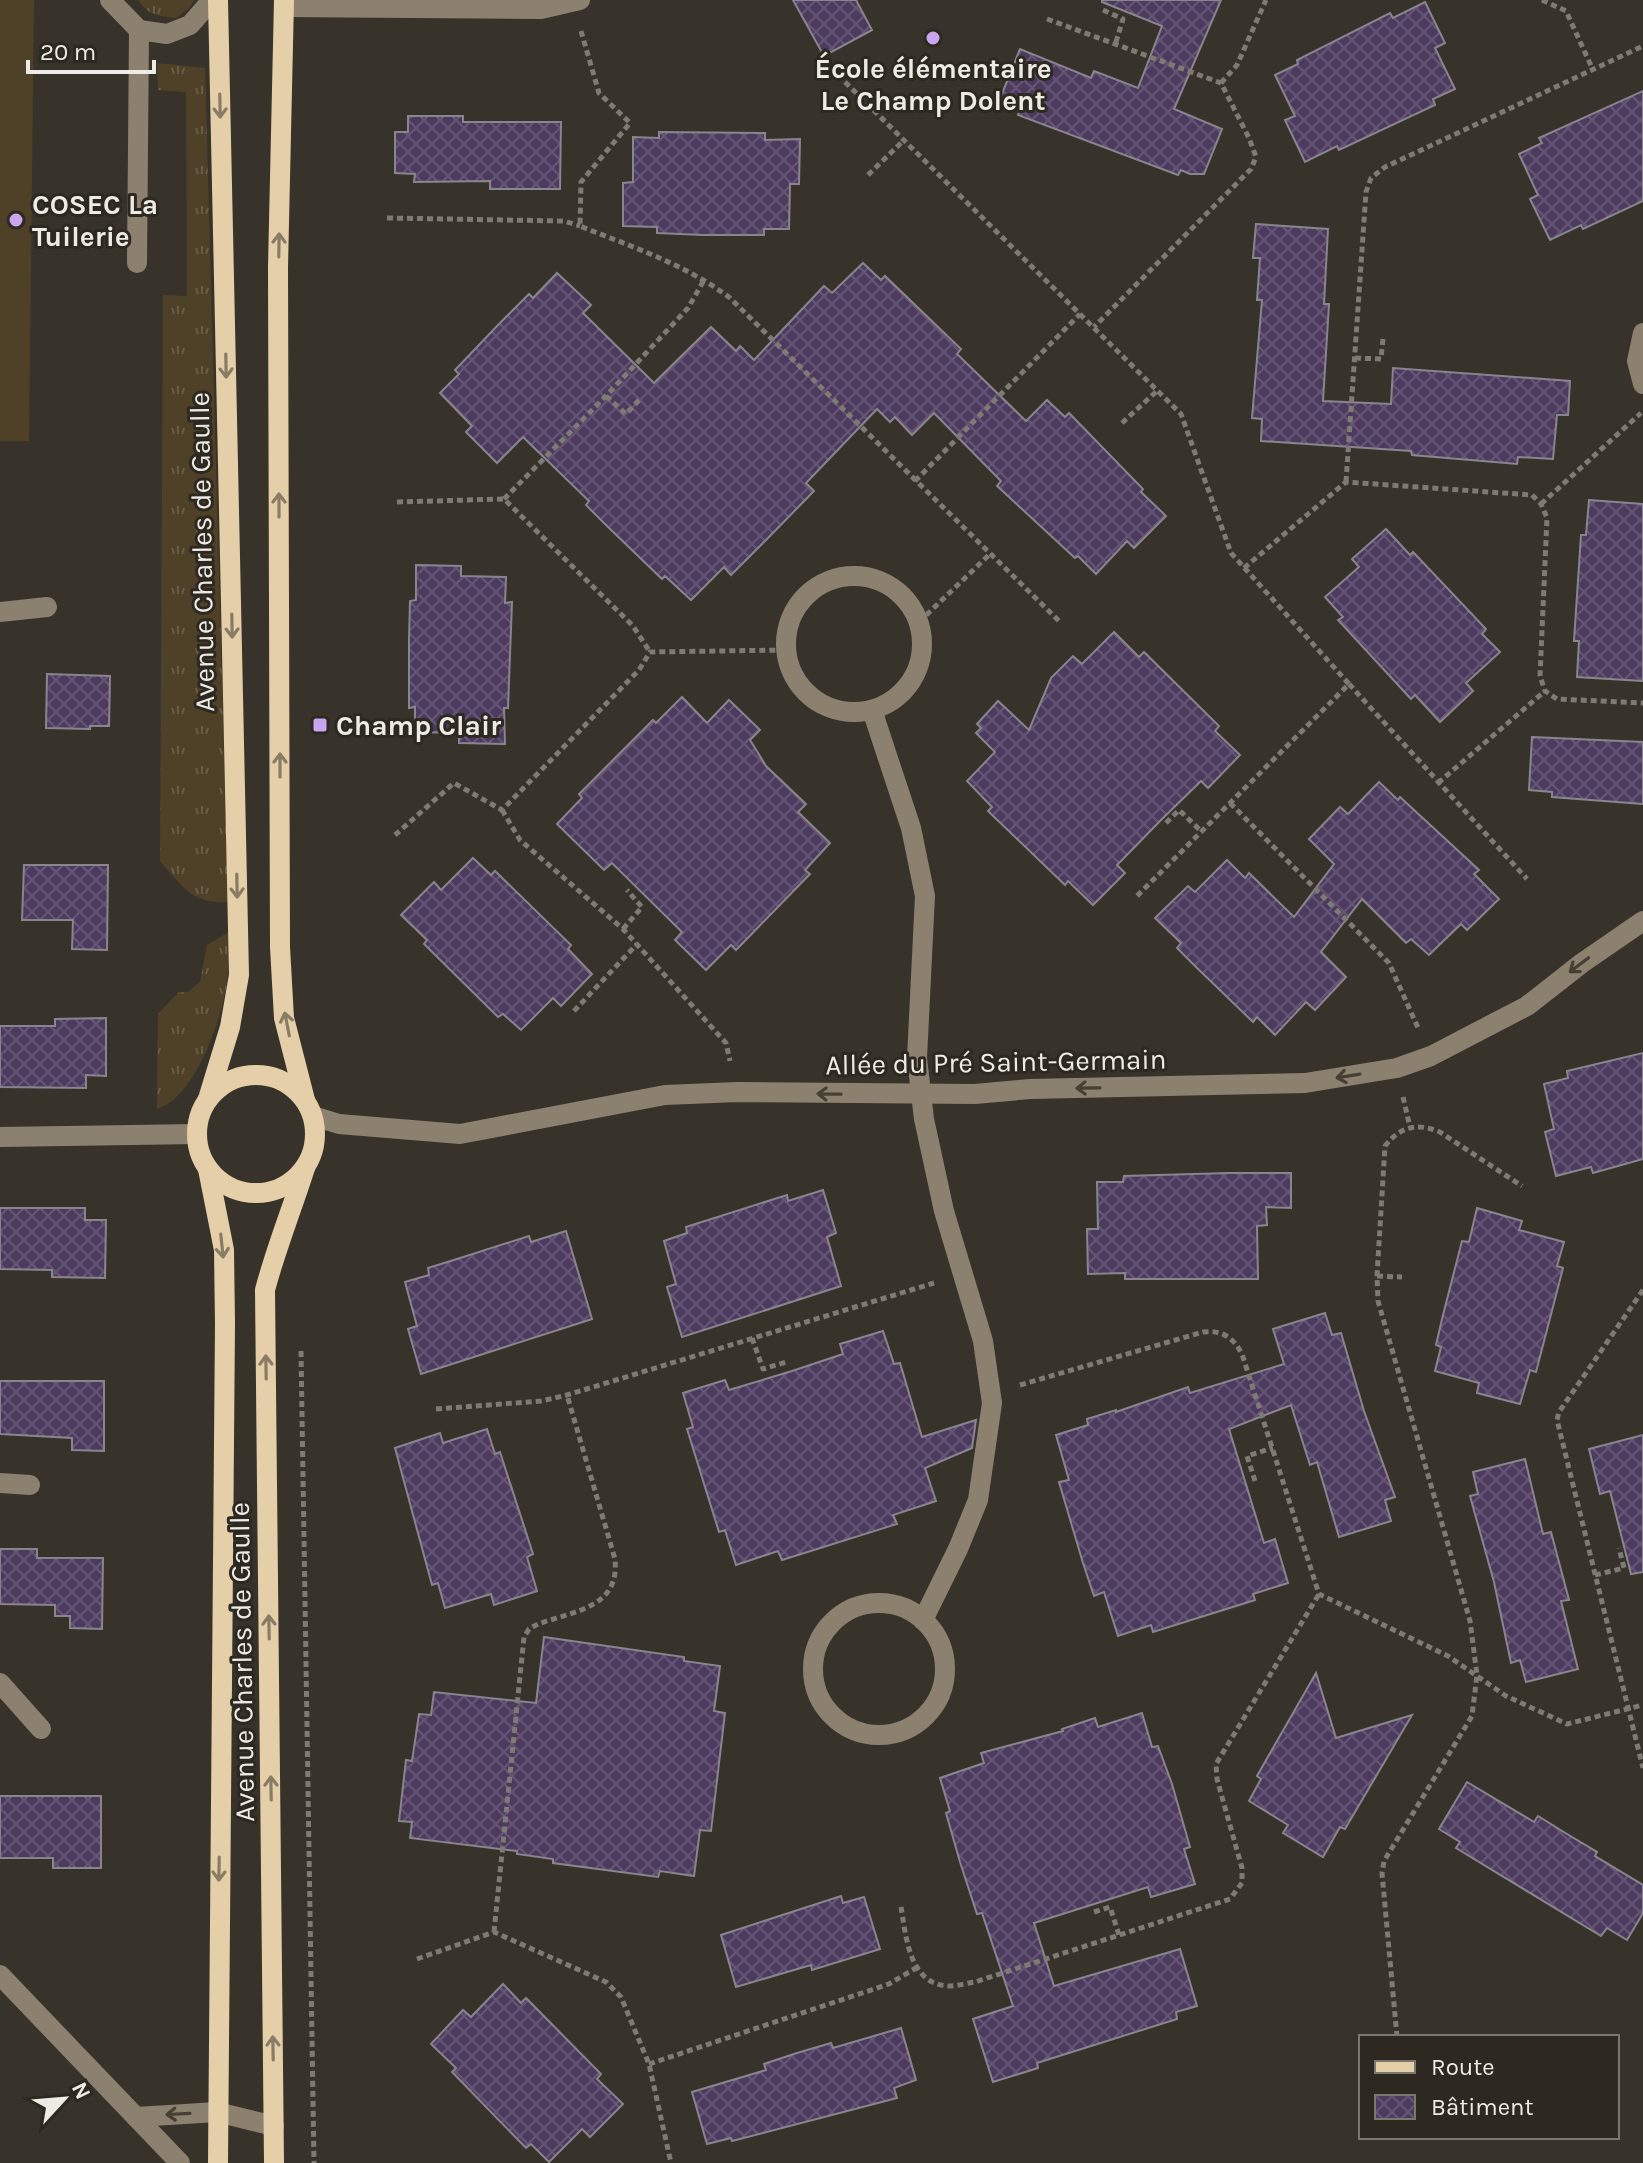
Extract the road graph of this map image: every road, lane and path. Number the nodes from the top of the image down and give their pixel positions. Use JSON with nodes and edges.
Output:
{"nodes":[{"id":1,"x":110,"y":0,"type":"edge"},
{"id":2,"x":215,"y":0,"type":"edge"},
{"id":3,"x":1266,"y":0,"type":"edge"},
{"id":4,"x":1542,"y":0,"type":"edge"},
{"id":5,"x":577,"y":2,"type":"edge"},
{"id":6,"x":284,"y":3,"type":"edge"},
{"id":7,"x":1103,"y":10,"type":"dead end"},
{"id":8,"x":1047,"y":19,"type":"dead end"},
{"id":9,"x":139,"y":30,"type":"junction"},
{"id":10,"x":1115,"y":45,"type":"junction"},
{"id":11,"x":1643,"y":46,"type":"edge"},
{"id":12,"x":1593,"y":70,"type":"junction"},
{"id":13,"x":845,"y":82,"type":"dead end"},
{"id":14,"x":1221,"y":83,"type":"junction"},
{"id":15,"x":904,"y":140,"type":"junction"},
{"id":16,"x":868,"y":175,"type":"dead end"},
{"id":17,"x":387,"y":218,"type":"dead end"},
{"id":18,"x":580,"y":226,"type":"junction"},
{"id":19,"x":137,"y":263,"type":"dead end"},
{"id":20,"x":704,"y":280,"type":"junction"},
{"id":21,"x":1080,"y":314,"type":"junction"},
{"id":22,"x":1094,"y":327,"type":"junction"},
{"id":23,"x":1643,"y":333,"type":"edge"},
{"id":24,"x":1383,"y":339,"type":"dead end"},
{"id":25,"x":1355,"y":358,"type":"junction"},
{"id":26,"x":1643,"y":384,"type":"edge"},
{"id":27,"x":1158,"y":390,"type":"junction"},
{"id":28,"x":606,"y":396,"type":"junction"},
{"id":29,"x":640,"y":399,"type":"dead end"},
{"id":30,"x":1643,"y":412,"type":"edge"},
{"id":31,"x":1122,"y":423,"type":"dead end"},
{"id":32,"x":915,"y":481,"type":"junction"},
{"id":33,"x":1346,"y":482,"type":"junction"},
{"id":34,"x":504,"y":499,"type":"junction"},
{"id":35,"x":397,"y":502,"type":"dead end"},
{"id":36,"x":1541,"y":504,"type":"junction"},
{"id":37,"x":990,"y":554,"type":"junction"},
{"id":38,"x":1244,"y":568,"type":"junction"},
{"id":39,"x":47,"y":607,"type":"dead end"},
{"id":40,"x":0,"y":612,"type":"edge"},
{"id":41,"x":1059,"y":621,"type":"dead end"},
{"id":42,"x":919,"y":622,"type":"junction"},
{"id":43,"x":786,"y":650,"type":"junction"},
{"id":44,"x":650,"y":652,"type":"junction"},
{"id":45,"x":1349,"y":684,"type":"junction"},
{"id":46,"x":1545,"y":691,"type":"junction"},
{"id":47,"x":1643,"y":703,"type":"edge"},
{"id":48,"x":872,"y":710,"type":"junction"},
{"id":49,"x":1438,"y":783,"type":"junction"},
{"id":50,"x":1230,"y":803,"type":"junction"},
{"id":51,"x":502,"y":810,"type":"junction"},
{"id":52,"x":1166,"y":823,"type":"dead end"},
{"id":53,"x":1201,"y":831,"type":"junction"},
{"id":54,"x":395,"y":835,"type":"dead end"},
{"id":55,"x":1527,"y":879,"type":"dead end"},
{"id":56,"x":627,"y":890,"type":"dead end"},
{"id":57,"x":1136,"y":897,"type":"dead end"},
{"id":58,"x":1643,"y":921,"type":"edge"},
{"id":59,"x":623,"y":929,"type":"junction"},
{"id":60,"x":637,"y":944,"type":"junction"},
{"id":61,"x":574,"y":1011,"type":"dead end"},
{"id":62,"x":1431,"y":1056,"type":"junction"},
{"id":63,"x":738,"y":1092,"type":"junction"},
{"id":64,"x":921,"y":1094,"type":"junction"},
{"id":65,"x":208,"y":1099,"type":"junction"},
{"id":66,"x":309,"y":1108,"type":"junction"},
{"id":67,"x":197,"y":1134,"type":"junction"},
{"id":68,"x":0,"y":1137,"type":"edge"},
{"id":69,"x":305,"y":1168,"type":"junction"},
{"id":70,"x":208,"y":1169,"type":"junction"},
{"id":71,"x":1522,"y":1186,"type":"dead end"},
{"id":72,"x":964,"y":1274,"type":"junction"},
{"id":73,"x":1377,"y":1276,"type":"junction"},
{"id":74,"x":1402,"y":1277,"type":"dead end"},
{"id":75,"x":1643,"y":1290,"type":"edge"},
{"id":76,"x":752,"y":1338,"type":"junction"},
{"id":77,"x":301,"y":1351,"type":"dead end"},
{"id":78,"x":786,"y":1362,"type":"dead end"},
{"id":79,"x":992,"y":1391,"type":"junction"},
{"id":80,"x":567,"y":1395,"type":"junction"},
{"id":81,"x":436,"y":1409,"type":"dead end"},
{"id":82,"x":1273,"y":1448,"type":"junction"},
{"id":83,"x":1255,"y":1481,"type":"dead end"},
{"id":84,"x":0,"y":1483,"type":"edge"},
{"id":85,"x":30,"y":1485,"type":"dead end"},
{"id":86,"x":1619,"y":1548,"type":"dead end"},
{"id":87,"x":1595,"y":1575,"type":"junction"},
{"id":88,"x":1319,"y":1594,"type":"junction"},
{"id":89,"x":923,"y":1620,"type":"junction"},
{"id":90,"x":1477,"y":1675,"type":"junction"},
{"id":91,"x":0,"y":1683,"type":"edge"},
{"id":92,"x":1643,"y":1705,"type":"edge"},
{"id":93,"x":1628,"y":1708,"type":"junction"},
{"id":94,"x":41,"y":1729,"type":"dead end"},
{"id":95,"x":1643,"y":1768,"type":"edge"},
{"id":96,"x":901,"y":1907,"type":"dead end"},
{"id":97,"x":1094,"y":1912,"type":"dead end"},
{"id":98,"x":494,"y":1932,"type":"junction"},
{"id":99,"x":1119,"y":1935,"type":"junction"},
{"id":100,"x":417,"y":1959,"type":"dead end"},
{"id":101,"x":916,"y":1968,"type":"junction"},
{"id":102,"x":0,"y":1975,"type":"edge"},
{"id":103,"x":1397,"y":2035,"type":"edge"},
{"id":104,"x":649,"y":2064,"type":"junction"},
{"id":105,"x":217,"y":2112,"type":"junction"},
{"id":106,"x":136,"y":2117,"type":"junction"},
{"id":107,"x":274,"y":2126,"type":"junction"},
{"id":108,"x":180,"y":2163,"type":"edge"},
{"id":109,"x":218,"y":2163,"type":"edge"},
{"id":110,"x":274,"y":2163,"type":"edge"},
{"id":111,"x":314,"y":2163,"type":"edge"},
{"id":112,"x":671,"y":2163,"type":"edge"}],
"edges":[{"from":1,"to":9,"type":"street"},
{"from":2,"to":9,"type":"street"},
{"from":2,"to":65,"type":"main road","name":"Avenue Charles de Gaulle","one_way":true},
{"from":3,"to":14,"type":"path"},
{"from":4,"to":12,"type":"path"},
{"from":5,"to":6,"type":"street"},
{"from":5,"to":18,"type":"path"},
{"from":66,"to":6,"type":"main road","name":"Avenue Charles de Gaulle","one_way":true},
{"from":7,"to":10,"type":"path"},
{"from":8,"to":10,"type":"path"},
{"from":9,"to":19,"type":"street"},
{"from":10,"to":14,"type":"path"},
{"from":11,"to":12,"type":"path"},
{"from":12,"to":25,"type":"path"},
{"from":13,"to":15,"type":"path"},
{"from":14,"to":22,"type":"path"},
{"from":15,"to":16,"type":"path"},
{"from":15,"to":21,"type":"path"},
{"from":17,"to":18,"type":"path"},
{"from":18,"to":20,"type":"path"},
{"from":20,"to":28,"type":"path"},
{"from":20,"to":32,"type":"path"},
{"from":21,"to":22,"type":"path"},
{"from":21,"to":32,"type":"path"},
{"from":22,"to":27,"type":"path"},
{"from":23,"to":26,"type":"street"},
{"from":24,"to":25,"type":"path"},
{"from":25,"to":33,"type":"path"},
{"from":27,"to":31,"type":"path"},
{"from":27,"to":38,"type":"path"},
{"from":28,"to":29,"type":"path"},
{"from":28,"to":34,"type":"path"},
{"from":30,"to":36,"type":"path"},
{"from":32,"to":37,"type":"path"},
{"from":33,"to":36,"type":"path"},
{"from":33,"to":38,"type":"path"},
{"from":34,"to":35,"type":"path"},
{"from":34,"to":44,"type":"path"},
{"from":36,"to":46,"type":"path"},
{"from":37,"to":41,"type":"path"},
{"from":37,"to":42,"type":"path"},
{"from":38,"to":45,"type":"path"},
{"from":39,"to":40,"type":"street"},
{"from":42,"to":43,"type":"street"},
{"from":42,"to":48,"type":"street"},
{"from":43,"to":44,"type":"path"},
{"from":43,"to":48,"type":"street"},
{"from":44,"to":51,"type":"path"},
{"from":45,"to":49,"type":"path"},
{"from":45,"to":50,"type":"path"},
{"from":46,"to":47,"type":"path"},
{"from":46,"to":49,"type":"path"},
{"from":48,"to":64,"type":"street"},
{"from":49,"to":55,"type":"path"},
{"from":50,"to":53,"type":"path"},
{"from":50,"to":62,"type":"path"},
{"from":51,"to":54,"type":"path"},
{"from":51,"to":59,"type":"path"},
{"from":52,"to":53,"type":"path"},
{"from":53,"to":57,"type":"path"},
{"from":56,"to":59,"type":"path"},
{"from":58,"to":62,"type":"street","name":"Allée du Pré Saint-Germain","one_way":true},
{"from":59,"to":60,"type":"path"},
{"from":60,"to":61,"type":"path"},
{"from":60,"to":63,"type":"path"},
{"from":62,"to":64,"type":"street","name":"Allée du Pré Saint-Germain","one_way":true},
{"from":64,"to":63,"type":"street","name":"Allée du Pré Saint-Germain","one_way":true},
{"from":63,"to":66,"type":"street","name":"Allée du Pré Saint-Germain"},
{"from":64,"to":72,"type":"street"},
{"from":65,"to":66,"type":"main road"},
{"from":65,"to":67,"type":"main road","name":"Avenue Charles de Gaulle"},
{"from":66,"to":69,"type":"main road","name":"Avenue Charles de Gaulle"},
{"from":67,"to":68,"type":"street"},
{"from":67,"to":70,"type":"main road","name":"Avenue Charles de Gaulle"},
{"from":69,"to":70,"type":"main road"},
{"from":107,"to":69,"type":"main road","name":"Avenue Charles de Gaulle","one_way":true},
{"from":70,"to":105,"type":"main road","name":"Avenue Charles de Gaulle","one_way":true},
{"from":71,"to":73,"type":"path"},
{"from":72,"to":76,"type":"path"},
{"from":72,"to":79,"type":"street"},
{"from":73,"to":74,"type":"path"},
{"from":73,"to":90,"type":"path"},
{"from":75,"to":87,"type":"path"},
{"from":76,"to":78,"type":"path"},
{"from":76,"to":80,"type":"path"},
{"from":77,"to":111,"type":"path"},
{"from":79,"to":82,"type":"path"},
{"from":79,"to":89,"type":"street"},
{"from":80,"to":81,"type":"path"},
{"from":80,"to":98,"type":"path"},
{"from":82,"to":83,"type":"path"},
{"from":82,"to":88,"type":"path"},
{"from":84,"to":85,"type":"street"},
{"from":86,"to":87,"type":"path"},
{"from":87,"to":93,"type":"path"},
{"from":88,"to":90,"type":"path"},
{"from":88,"to":99,"type":"path"},
{"from":89,"to":89,"type":"street"},
{"from":90,"to":93,"type":"path"},
{"from":90,"to":103,"type":"path"},
{"from":91,"to":94,"type":"street"},
{"from":92,"to":93,"type":"path"},
{"from":93,"to":95,"type":"path"},
{"from":96,"to":101,"type":"path"},
{"from":97,"to":99,"type":"path"},
{"from":98,"to":100,"type":"path"},
{"from":98,"to":104,"type":"path"},
{"from":99,"to":101,"type":"path"},
{"from":101,"to":104,"type":"path"},
{"from":102,"to":106,"type":"street"},
{"from":104,"to":112,"type":"path"},
{"from":105,"to":106,"type":"street","one_way":true},
{"from":105,"to":107,"type":"street"},
{"from":105,"to":109,"type":"main road","name":"Avenue Charles de Gaulle"},
{"from":106,"to":108,"type":"street"},
{"from":107,"to":110,"type":"main road","name":"Avenue Charles de Gaulle"}]}
